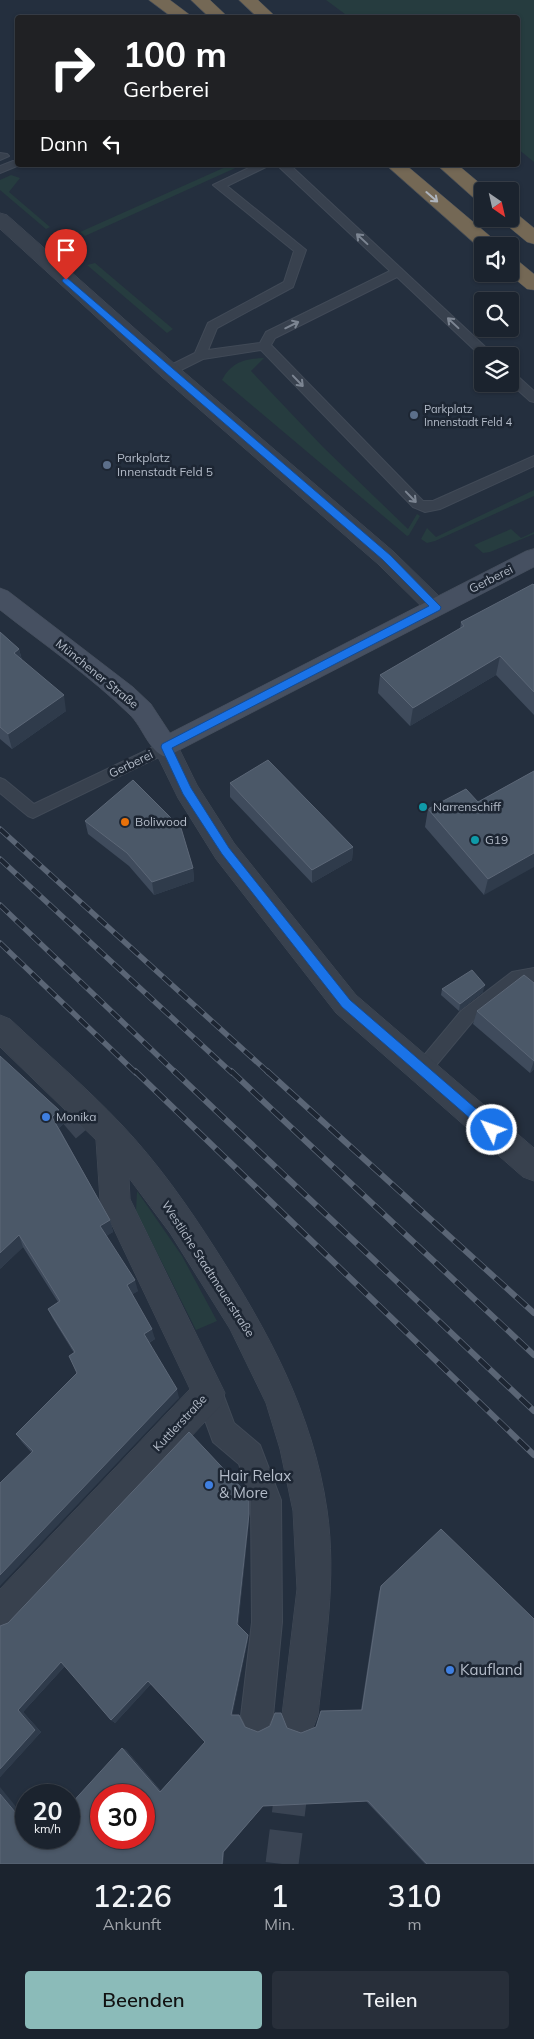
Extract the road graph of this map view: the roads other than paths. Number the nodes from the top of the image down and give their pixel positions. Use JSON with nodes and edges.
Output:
{"nodes":[{"id":1,"x":158,"y":0,"type":"edge"},
{"id":2,"x":200,"y":0,"type":"edge"},
{"id":3,"x":248,"y":0,"type":"edge"},
{"id":4,"x":181,"y":15,"type":"edge"},
{"id":5,"x":218,"y":15,"type":"edge"},
{"id":6,"x":266,"y":15,"type":"edge"},
{"id":7,"x":13,"y":164,"type":"dead end"},
{"id":8,"x":260,"y":167,"type":"edge"},
{"id":9,"x":285,"y":167,"type":"edge"},
{"id":10,"x":397,"y":167,"type":"edge"},
{"id":11,"x":448,"y":167,"type":"edge"},
{"id":12,"x":0,"y":170,"type":"edge"},
{"id":13,"x":474,"y":188,"type":"edge"},
{"id":14,"x":4,"y":226,"type":"edge"},
{"id":15,"x":519,"y":226,"type":"edge"},
{"id":16,"x":479,"y":237,"type":"edge"},
{"id":17,"x":534,"y":238,"type":"edge"},
{"id":18,"x":398,"y":272,"type":"junction"},
{"id":19,"x":519,"y":272,"type":"edge"},
{"id":20,"x":534,"y":284,"type":"edge"},
{"id":21,"x":264,"y":346,"type":"junction"},
{"id":22,"x":478,"y":347,"type":"edge"},
{"id":23,"x":200,"y":355,"type":"junction"},
{"id":24,"x":169,"y":371,"type":"junction"},
{"id":25,"x":519,"y":384,"type":"edge"},
{"id":26,"x":534,"y":398,"type":"edge"},
{"id":27,"x":532,"y":462,"type":"edge"},
{"id":28,"x":534,"y":557,"type":"edge"},
{"id":29,"x":0,"y":597,"type":"edge"},
{"id":30,"x":436,"y":607,"type":"junction"},
{"id":31,"x":166,"y":747,"type":"junction"},
{"id":32,"x":0,"y":784,"type":"edge"},
{"id":33,"x":534,"y":975,"type":"edge"},
{"id":34,"x":0,"y":1028,"type":"edge"},
{"id":35,"x":422,"y":1070,"type":"junction"},
{"id":36,"x":111,"y":1134,"type":"junction"},
{"id":37,"x":534,"y":1167,"type":"edge"},
{"id":38,"x":209,"y":1394,"type":"junction"},
{"id":39,"x":0,"y":1614,"type":"edge"},
{"id":40,"x":300,"y":1715,"type":"dead end"},
{"id":41,"x":257,"y":1716,"type":"dead end"}],
"edges":[{"from":1,"to":4,"type":"highway"},
{"from":2,"to":5,"type":"highway"},
{"from":3,"to":6,"type":"highway"},
{"from":7,"to":12,"type":"lane"},
{"from":8,"to":23,"type":"lane"},
{"from":18,"to":9,"type":"lane","one_way":true},
{"from":10,"to":16,"type":"highway","one_way":true},
{"from":11,"to":13,"type":"highway"},
{"from":14,"to":24,"type":"street"},
{"from":15,"to":17,"type":"highway"},
{"from":21,"to":18,"type":"lane","one_way":true},
{"from":22,"to":18,"type":"lane","one_way":true},
{"from":19,"to":20,"type":"highway"},
{"from":21,"to":23,"type":"lane"},
{"from":21,"to":27,"type":"lane","one_way":true},
{"from":23,"to":24,"type":"lane"},
{"from":24,"to":30,"type":"street"},
{"from":25,"to":26,"type":"lane"},
{"from":28,"to":30,"type":"main road","name":"Gerberei"},
{"from":29,"to":31,"type":"main road","name":"Münchener Straße"},
{"from":30,"to":31,"type":"main road","name":"Gerberei"},
{"from":31,"to":32,"type":"lane","name":"Gerberei"},
{"from":31,"to":35,"type":"street","name":"Münchener Straße"},
{"from":33,"to":35,"type":"lane"},
{"from":34,"to":36,"type":"street","name":"Westliche Stadtmauerstraße"},
{"from":35,"to":37,"type":"street","name":"Münchener Straße"},
{"from":36,"to":38,"type":"street","name":"Kuttlerstraße"},
{"from":36,"to":40,"type":"street","name":"Westliche Stadtmauerstraße"},
{"from":38,"to":39,"type":"street","name":"Kuttlerstraße"},
{"from":38,"to":41,"type":"street"}]}
